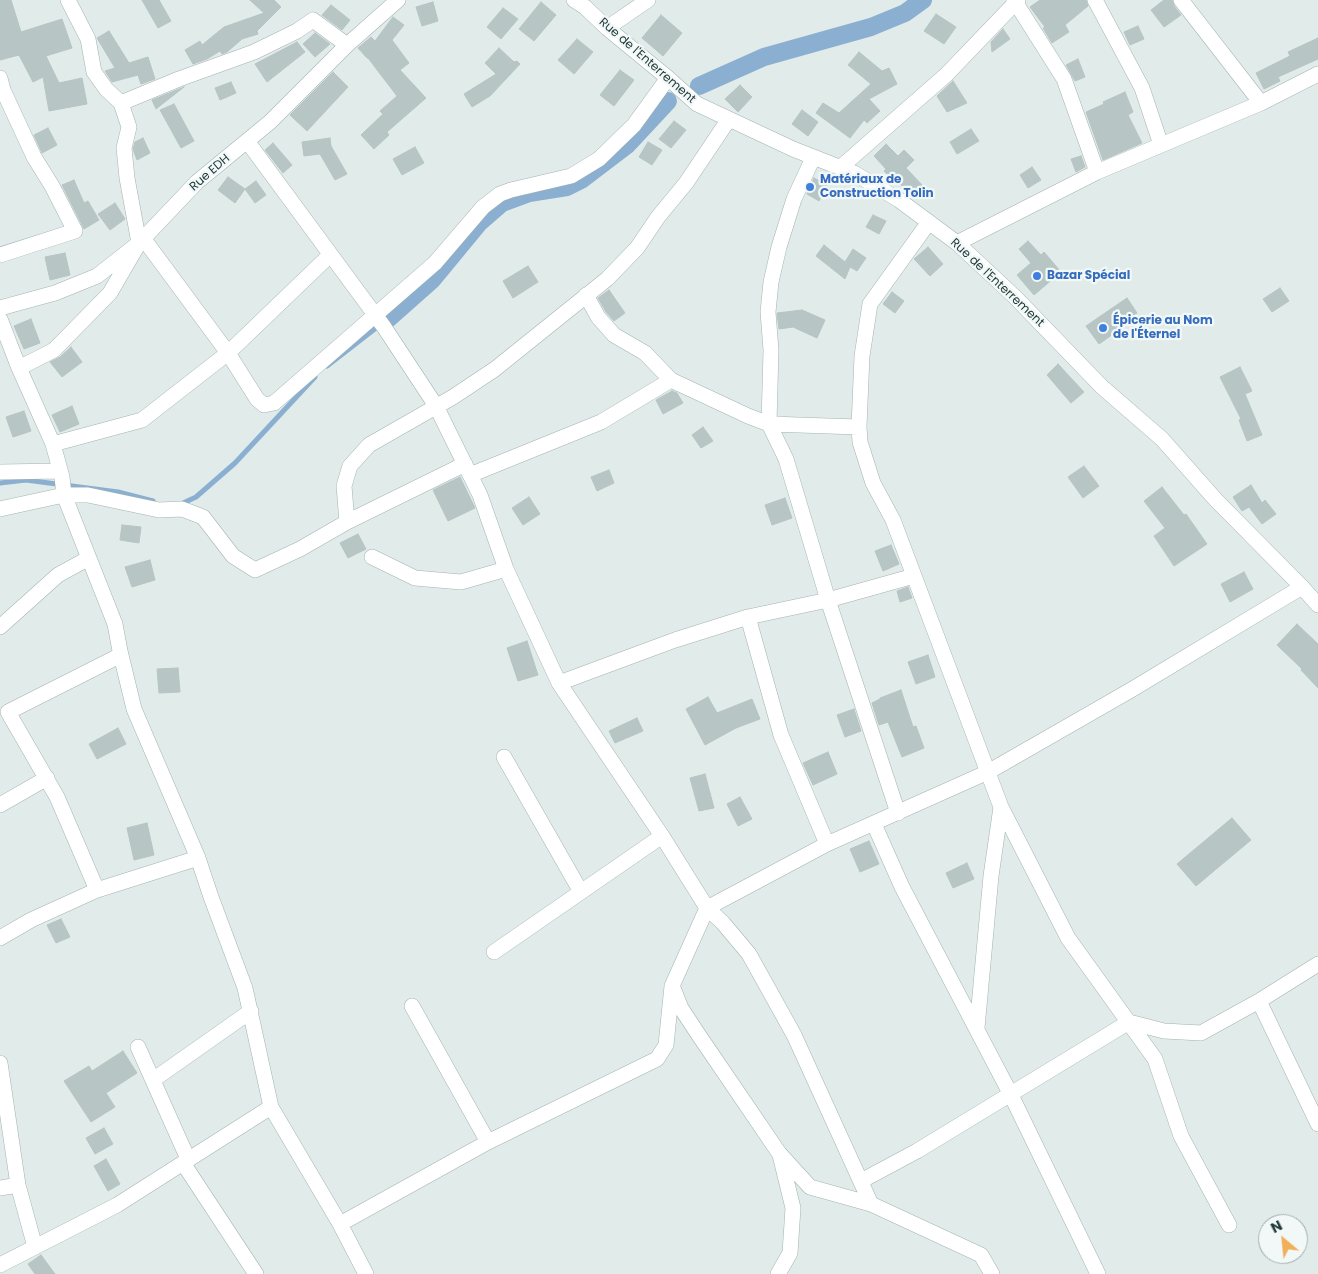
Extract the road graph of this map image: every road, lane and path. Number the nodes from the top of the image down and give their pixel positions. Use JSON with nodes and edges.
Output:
{"nodes":[{"id":1,"x":68,"y":0,"type":"edge"},
{"id":2,"x":398,"y":0,"type":"edge"},
{"id":3,"x":574,"y":0,"type":"edge"},
{"id":4,"x":648,"y":0,"type":"edge"},
{"id":5,"x":1095,"y":0,"type":"edge"},
{"id":6,"x":1181,"y":0,"type":"edge"},
{"id":7,"x":1016,"y":1,"type":"edge"},
{"id":8,"x":607,"y":28,"type":"junction"},
{"id":9,"x":347,"y":45,"type":"junction"},
{"id":10,"x":1318,"y":74,"type":"edge"},
{"id":11,"x":0,"y":78,"type":"edge"},
{"id":12,"x":668,"y":78,"type":"junction"},
{"id":13,"x":121,"y":103,"type":"junction"},
{"id":14,"x":1261,"y":103,"type":"junction"},
{"id":15,"x":729,"y":120,"type":"junction"},
{"id":16,"x":247,"y":141,"type":"junction"},
{"id":17,"x":1161,"y":145,"type":"junction"},
{"id":18,"x":813,"y":158,"type":"junction"},
{"id":19,"x":841,"y":167,"type":"junction"},
{"id":20,"x":1096,"y":172,"type":"junction"},
{"id":21,"x":929,"y":222,"type":"junction"},
{"id":22,"x":141,"y":240,"type":"junction"},
{"id":23,"x":957,"y":243,"type":"junction"},
{"id":24,"x":0,"y":255,"type":"edge"},
{"id":25,"x":330,"y":255,"type":"junction"},
{"id":26,"x":586,"y":295,"type":"junction"},
{"id":27,"x":0,"y":308,"type":"edge"},
{"id":28,"x":374,"y":315,"type":"junction"},
{"id":29,"x":0,"y":319,"type":"edge"},
{"id":30,"x":228,"y":353,"type":"junction"},
{"id":31,"x":19,"y":368,"type":"junction"},
{"id":32,"x":671,"y":380,"type":"junction"},
{"id":33,"x":436,"y":406,"type":"junction"},
{"id":34,"x":769,"y":424,"type":"junction"},
{"id":35,"x":859,"y":427,"type":"junction"},
{"id":36,"x":53,"y":444,"type":"junction"},
{"id":37,"x":467,"y":470,"type":"junction"},
{"id":38,"x":0,"y":472,"type":"edge"},
{"id":39,"x":62,"y":483,"type":"junction"},
{"id":40,"x":0,"y":509,"type":"edge"},
{"id":41,"x":347,"y":522,"type":"junction"},
{"id":42,"x":372,"y":557,"type":"dead end"},
{"id":43,"x":89,"y":558,"type":"junction"},
{"id":44,"x":506,"y":569,"type":"junction"},
{"id":45,"x":914,"y":576,"type":"junction"},
{"id":46,"x":1302,"y":587,"type":"junction"},
{"id":47,"x":828,"y":600,"type":"junction"},
{"id":48,"x":1318,"y":605,"type":"edge"},
{"id":49,"x":748,"y":618,"type":"junction"},
{"id":50,"x":0,"y":627,"type":"edge"},
{"id":51,"x":120,"y":655,"type":"junction"},
{"id":52,"x":559,"y":682,"type":"junction"},
{"id":53,"x":504,"y":757,"type":"dead end"},
{"id":54,"x":988,"y":772,"type":"junction"},
{"id":55,"x":46,"y":778,"type":"junction"},
{"id":56,"x":0,"y":805,"type":"edge"},
{"id":57,"x":1001,"y":807,"type":"junction"},
{"id":58,"x":898,"y":813,"type":"junction"},
{"id":59,"x":874,"y":824,"type":"junction"},
{"id":60,"x":662,"y":836,"type":"junction"},
{"id":61,"x":827,"y":844,"type":"junction"},
{"id":62,"x":198,"y":858,"type":"junction"},
{"id":63,"x":97,"y":890,"type":"junction"},
{"id":64,"x":581,"y":892,"type":"junction"},
{"id":65,"x":707,"y":908,"type":"junction"},
{"id":66,"x":0,"y":938,"type":"edge"},
{"id":67,"x":494,"y":952,"type":"dead end"},
{"id":68,"x":1318,"y":964,"type":"edge"},
{"id":69,"x":672,"y":986,"type":"junction"},
{"id":70,"x":1259,"y":1001,"type":"junction"},
{"id":71,"x":412,"y":1006,"type":"dead end"},
{"id":72,"x":251,"y":1011,"type":"junction"},
{"id":73,"x":1129,"y":1022,"type":"junction"},
{"id":74,"x":977,"y":1028,"type":"junction"},
{"id":75,"x":138,"y":1047,"type":"dead end"},
{"id":76,"x":0,"y":1064,"type":"edge"},
{"id":77,"x":153,"y":1080,"type":"junction"},
{"id":78,"x":1010,"y":1093,"type":"junction"},
{"id":79,"x":272,"y":1106,"type":"junction"},
{"id":80,"x":1318,"y":1124,"type":"edge"},
{"id":81,"x":488,"y":1142,"type":"junction"},
{"id":82,"x":779,"y":1153,"type":"junction"},
{"id":83,"x":186,"y":1161,"type":"junction"},
{"id":84,"x":861,"y":1181,"type":"junction"},
{"id":85,"x":18,"y":1185,"type":"junction"},
{"id":86,"x":0,"y":1188,"type":"edge"},
{"id":87,"x":871,"y":1204,"type":"junction"},
{"id":88,"x":340,"y":1224,"type":"junction"},
{"id":89,"x":1229,"y":1225,"type":"dead end"},
{"id":90,"x":35,"y":1247,"type":"junction"},
{"id":91,"x":0,"y":1265,"type":"edge"},
{"id":92,"x":256,"y":1274,"type":"edge"},
{"id":93,"x":366,"y":1274,"type":"edge"},
{"id":94,"x":778,"y":1274,"type":"edge"},
{"id":95,"x":992,"y":1274,"type":"edge"},
{"id":96,"x":1098,"y":1274,"type":"edge"}],
"edges":[{"from":1,"to":13,"type":"street"},
{"from":2,"to":9,"type":"street","name":"Rue EDH"},
{"from":3,"to":8,"type":"street","name":"Rue de l'Enterrement"},
{"from":4,"to":8,"type":"street"},
{"from":5,"to":17,"type":"street"},
{"from":6,"to":14,"type":"street"},
{"from":7,"to":19,"type":"street"},
{"from":7,"to":20,"type":"street"},
{"from":8,"to":12,"type":"street","name":"Rue de l'Enterrement"},
{"from":9,"to":13,"type":"street"},
{"from":9,"to":16,"type":"street","name":"Rue EDH"},
{"from":10,"to":14,"type":"street"},
{"from":11,"to":24,"type":"street"},
{"from":12,"to":15,"type":"street","name":"Rue de l'Enterrement"},
{"from":12,"to":28,"type":"street"},
{"from":13,"to":22,"type":"street"},
{"from":14,"to":17,"type":"street"},
{"from":15,"to":18,"type":"street","name":"Rue de l'Enterrement"},
{"from":15,"to":26,"type":"street"},
{"from":16,"to":22,"type":"street","name":"Rue EDH"},
{"from":16,"to":25,"type":"street"},
{"from":17,"to":20,"type":"street"},
{"from":18,"to":19,"type":"street","name":"Rue de l'Enterrement"},
{"from":18,"to":34,"type":"street"},
{"from":19,"to":21,"type":"street","name":"Rue de l'Enterrement"},
{"from":20,"to":23,"type":"street"},
{"from":21,"to":23,"type":"street","name":"Rue de l'Enterrement"},
{"from":21,"to":35,"type":"street"},
{"from":22,"to":27,"type":"street","name":"Rue EDH"},
{"from":22,"to":30,"type":"street"},
{"from":22,"to":31,"type":"street"},
{"from":23,"to":46,"type":"street","name":"Rue de l'Enterrement"},
{"from":25,"to":28,"type":"street"},
{"from":25,"to":30,"type":"street"},
{"from":26,"to":32,"type":"street"},
{"from":26,"to":33,"type":"street"},
{"from":28,"to":30,"type":"street"},
{"from":28,"to":33,"type":"street"},
{"from":29,"to":31,"type":"street"},
{"from":30,"to":36,"type":"street"},
{"from":31,"to":36,"type":"street"},
{"from":32,"to":34,"type":"street"},
{"from":32,"to":37,"type":"street"},
{"from":33,"to":37,"type":"street"},
{"from":33,"to":41,"type":"street"},
{"from":34,"to":35,"type":"street"},
{"from":34,"to":47,"type":"street"},
{"from":35,"to":45,"type":"street"},
{"from":36,"to":39,"type":"street"},
{"from":37,"to":41,"type":"street"},
{"from":37,"to":44,"type":"street"},
{"from":38,"to":39,"type":"street"},
{"from":39,"to":40,"type":"street"},
{"from":39,"to":41,"type":"street"},
{"from":39,"to":43,"type":"street"},
{"from":42,"to":44,"type":"street"},
{"from":43,"to":50,"type":"street"},
{"from":43,"to":51,"type":"street"},
{"from":44,"to":52,"type":"street"},
{"from":45,"to":47,"type":"street"},
{"from":45,"to":54,"type":"street"},
{"from":46,"to":48,"type":"street","name":"Rue de l'Enterrement"},
{"from":46,"to":54,"type":"street"},
{"from":47,"to":49,"type":"street"},
{"from":47,"to":58,"type":"street"},
{"from":49,"to":52,"type":"street"},
{"from":49,"to":61,"type":"street"},
{"from":51,"to":55,"type":"street"},
{"from":51,"to":62,"type":"street"},
{"from":52,"to":60,"type":"street"},
{"from":53,"to":64,"type":"street"},
{"from":54,"to":57,"type":"street"},
{"from":54,"to":58,"type":"street"},
{"from":55,"to":56,"type":"street"},
{"from":55,"to":63,"type":"street"},
{"from":57,"to":73,"type":"street"},
{"from":57,"to":74,"type":"street"},
{"from":58,"to":59,"type":"street"},
{"from":59,"to":61,"type":"street"},
{"from":59,"to":74,"type":"street"},
{"from":60,"to":64,"type":"street"},
{"from":60,"to":65,"type":"street"},
{"from":61,"to":65,"type":"street"},
{"from":62,"to":63,"type":"street"},
{"from":62,"to":72,"type":"street"},
{"from":63,"to":66,"type":"street"},
{"from":64,"to":67,"type":"street"},
{"from":65,"to":69,"type":"street"},
{"from":65,"to":84,"type":"street"},
{"from":68,"to":70,"type":"street"},
{"from":69,"to":81,"type":"street"},
{"from":69,"to":82,"type":"street"},
{"from":70,"to":73,"type":"street"},
{"from":70,"to":80,"type":"street"},
{"from":71,"to":81,"type":"street"},
{"from":72,"to":77,"type":"street"},
{"from":72,"to":79,"type":"street"},
{"from":73,"to":78,"type":"street"},
{"from":73,"to":89,"type":"street"},
{"from":74,"to":78,"type":"street"},
{"from":75,"to":77,"type":"street"},
{"from":76,"to":85,"type":"street"},
{"from":77,"to":83,"type":"street"},
{"from":78,"to":84,"type":"street"},
{"from":78,"to":96,"type":"street"},
{"from":79,"to":83,"type":"street"},
{"from":79,"to":88,"type":"street"},
{"from":81,"to":88,"type":"street"},
{"from":82,"to":87,"type":"street"},
{"from":82,"to":94,"type":"street"},
{"from":83,"to":90,"type":"street"},
{"from":83,"to":92,"type":"street"},
{"from":84,"to":87,"type":"street"},
{"from":85,"to":86,"type":"street"},
{"from":85,"to":90,"type":"street"},
{"from":87,"to":95,"type":"street"},
{"from":88,"to":93,"type":"street"},
{"from":90,"to":91,"type":"street"}]}
